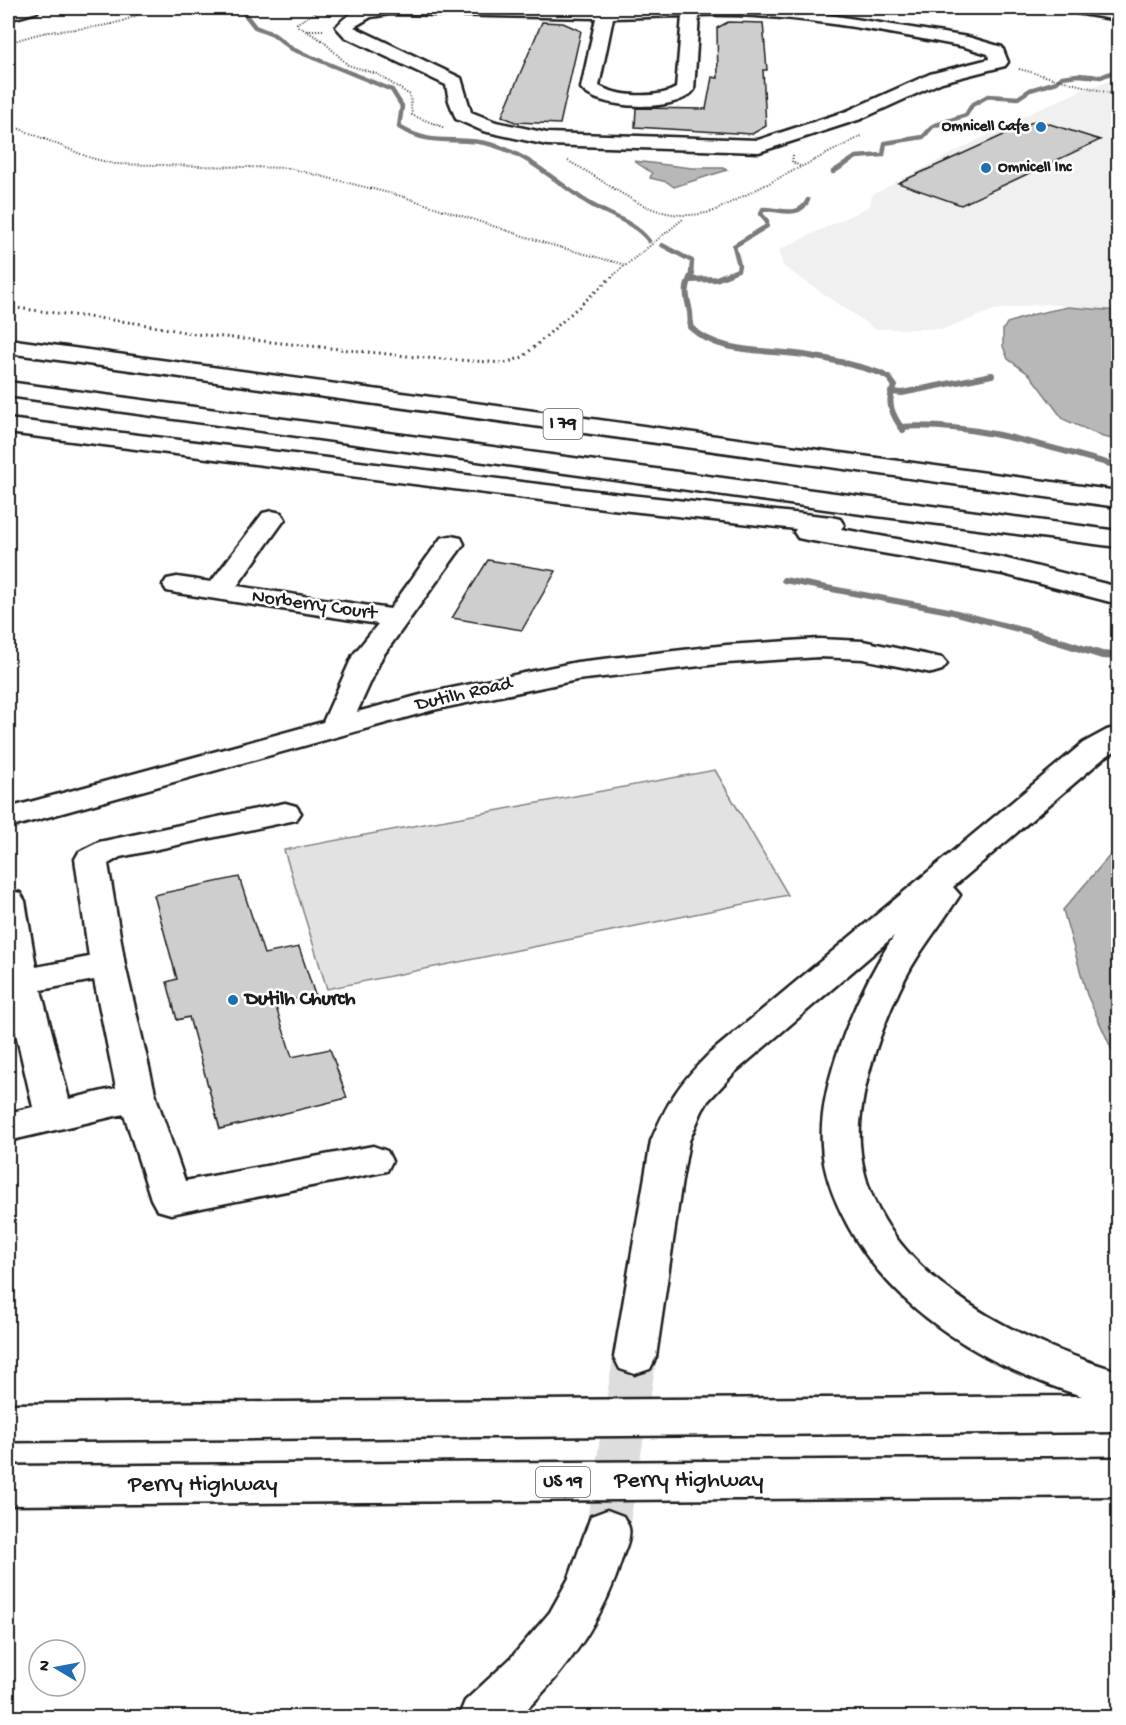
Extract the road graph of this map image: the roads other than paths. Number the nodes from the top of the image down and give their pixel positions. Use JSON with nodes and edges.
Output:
{"nodes":[{"id":1,"x":31,"y":8,"type":"edge"},
{"id":2,"x":1076,"y":8,"type":"edge"},
{"id":3,"x":691,"y":9,"type":"edge"},
{"id":4,"x":605,"y":10,"type":"edge"},
{"id":5,"x":8,"y":15,"type":"edge"},
{"id":6,"x":1119,"y":15,"type":"edge"},
{"id":7,"x":8,"y":346,"type":"edge"},
{"id":8,"x":8,"y":389,"type":"edge"},
{"id":9,"x":8,"y":426,"type":"edge"},
{"id":10,"x":1119,"y":500,"type":"edge"},
{"id":11,"x":612,"y":501,"type":"junction"},
{"id":12,"x":272,"y":519,"type":"dead end"},
{"id":13,"x":1119,"y":538,"type":"edge"},
{"id":14,"x":451,"y":543,"type":"dead end"},
{"id":15,"x":1119,"y":562,"type":"edge"},
{"id":16,"x":177,"y":585,"type":"dead end"},
{"id":17,"x":218,"y":592,"type":"junction"},
{"id":18,"x":1119,"y":596,"type":"edge"},
{"id":19,"x":397,"y":619,"type":"junction"},
{"id":20,"x":932,"y":664,"type":"dead end"},
{"id":21,"x":335,"y":728,"type":"junction"},
{"id":22,"x":1119,"y":736,"type":"edge"},
{"id":23,"x":285,"y":813,"type":"dead end"},
{"id":24,"x":8,"y":818,"type":"edge"},
{"id":25,"x":994,"y":834,"type":"junction"},
{"id":26,"x":8,"y":901,"type":"edge"},
{"id":27,"x":108,"y":965,"type":"junction"},
{"id":28,"x":14,"y":982,"type":"edge"},
{"id":29,"x":137,"y":1097,"type":"junction"},
{"id":30,"x":54,"y":1116,"type":"junction"},
{"id":31,"x":8,"y":1127,"type":"edge"},
{"id":32,"x":373,"y":1161,"type":"dead end"},
{"id":33,"x":635,"y":1357,"type":"tunnel mouth"},
{"id":34,"x":1119,"y":1389,"type":"edge"},
{"id":35,"x":1119,"y":1414,"type":"edge"},
{"id":36,"x":8,"y":1423,"type":"edge"},
{"id":37,"x":1119,"y":1477,"type":"edge"},
{"id":38,"x":8,"y":1486,"type":"edge"},
{"id":39,"x":608,"y":1530,"type":"tunnel mouth"},
{"id":40,"x":482,"y":1718,"type":"edge"}],
"edges":[{"from":1,"to":5,"type":"main road"},
{"from":2,"to":6,"type":"main road"},
{"from":3,"to":4,"type":"main road"},
{"from":3,"to":4,"type":"main road"},
{"from":3,"to":4,"type":"main road"},
{"from":7,"to":10,"type":"main road","number":"I 79"},
{"from":8,"to":13,"type":"main road","number":"I 79"},
{"from":9,"to":11,"type":"main road"},
{"from":11,"to":15,"type":"main road"},
{"from":11,"to":18,"type":"main road"},
{"from":12,"to":17,"type":"main road"},
{"from":14,"to":19,"type":"main road"},
{"from":16,"to":17,"type":"main road","name":"Norberry Court"},
{"from":17,"to":19,"type":"main road","name":"Norberry Court"},
{"from":19,"to":21,"type":"main road","name":"Norberry Court"},
{"from":20,"to":21,"type":"main road","name":"Dutilh Road"},
{"from":21,"to":24,"type":"main road","name":"Dutilh Road"},
{"from":22,"to":25,"type":"main road"},
{"from":23,"to":27,"type":"main road"},
{"from":25,"to":33,"type":"main road"},
{"from":25,"to":34,"type":"main road"},
{"from":26,"to":28,"type":"main road"},
{"from":27,"to":28,"type":"main road"},
{"from":27,"to":29,"type":"main road"},
{"from":28,"to":30,"type":"main road"},
{"from":29,"to":30,"type":"main road"},
{"from":29,"to":32,"type":"main road"},
{"from":30,"to":31,"type":"main road"},
{"from":35,"to":36,"type":"main road"},
{"from":37,"to":38,"type":"main road","name":"Perry Highway","number":"US 19"},
{"from":39,"to":40,"type":"main road"}]}
